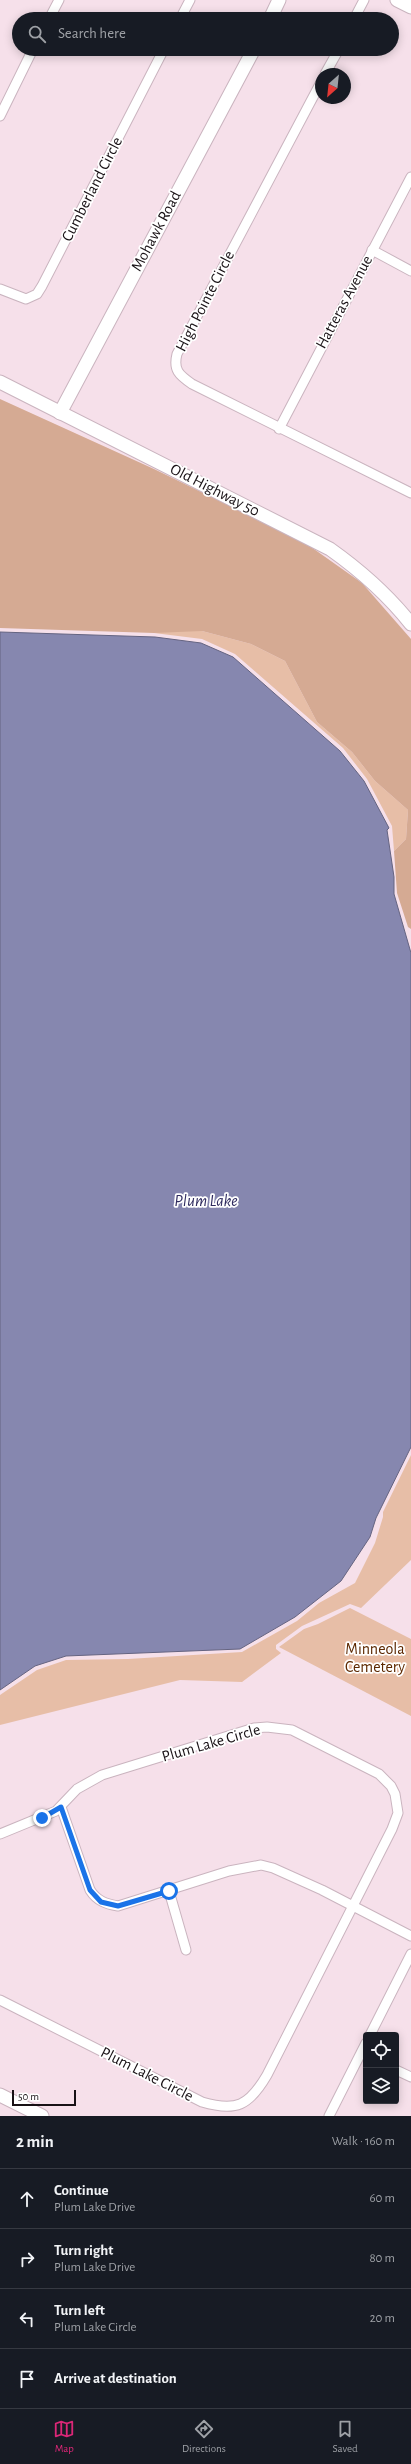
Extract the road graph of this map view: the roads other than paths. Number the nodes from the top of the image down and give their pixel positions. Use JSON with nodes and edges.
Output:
{"nodes":[{"id":1,"x":59,"y":0,"type":"edge"},
{"id":2,"x":190,"y":0,"type":"edge"},
{"id":3,"x":279,"y":0,"type":"edge"},
{"id":4,"x":364,"y":0,"type":"edge"},
{"id":5,"x":397,"y":0,"type":"edge"},
{"id":6,"x":411,"y":7,"type":"edge"},
{"id":7,"x":53,"y":12,"type":"edge"},
{"id":8,"x":184,"y":12,"type":"edge"},
{"id":9,"x":273,"y":12,"type":"edge"},
{"id":10,"x":358,"y":12,"type":"edge"},
{"id":11,"x":30,"y":56,"type":"edge"},
{"id":12,"x":160,"y":56,"type":"edge"},
{"id":13,"x":250,"y":56,"type":"edge"},
{"id":14,"x":335,"y":56,"type":"edge"},
{"id":15,"x":329,"y":68,"type":"edge"},
{"id":16,"x":315,"y":93,"type":"edge"},
{"id":17,"x":0,"y":116,"type":"edge"},
{"id":18,"x":411,"y":176,"type":"edge"},
{"id":19,"x":372,"y":250,"type":"junction"},
{"id":20,"x":411,"y":271,"type":"edge"},
{"id":21,"x":0,"y":289,"type":"edge"},
{"id":22,"x":0,"y":382,"type":"edge"},
{"id":23,"x":60,"y":413,"type":"junction"},
{"id":24,"x":278,"y":429,"type":"junction"},
{"id":25,"x":411,"y":493,"type":"edge"},
{"id":26,"x":411,"y":624,"type":"edge"},
{"id":27,"x":61,"y":1807,"type":"junction"},
{"id":28,"x":0,"y":1834,"type":"edge"},
{"id":29,"x":169,"y":1891,"type":"junction"},
{"id":30,"x":353,"y":1906,"type":"junction"},
{"id":31,"x":411,"y":1936,"type":"edge"},
{"id":32,"x":186,"y":1950,"type":"dead end"},
{"id":33,"x":411,"y":1954,"type":"edge"},
{"id":34,"x":0,"y":2000,"type":"edge"},
{"id":35,"x":372,"y":2032,"type":"edge"},
{"id":36,"x":363,"y":2055,"type":"edge"},
{"id":37,"x":399,"y":2071,"type":"edge"},
{"id":38,"x":411,"y":2077,"type":"edge"},
{"id":39,"x":0,"y":2094,"type":"edge"},
{"id":40,"x":42,"y":2116,"type":"edge"},
{"id":41,"x":329,"y":2116,"type":"edge"}],
"edges":[{"from":1,"to":7,"type":"street"},
{"from":2,"to":8,"type":"street"},
{"from":3,"to":9,"type":"street"},
{"from":4,"to":10,"type":"street"},
{"from":5,"to":6,"type":"street"},
{"from":11,"to":17,"type":"street"},
{"from":12,"to":21,"type":"street","name":"Cumberland Circle"},
{"from":13,"to":23,"type":"street","name":"Mohawk Road"},
{"from":14,"to":15,"type":"street"},
{"from":16,"to":24,"type":"street","name":"High Pointe Circle"},
{"from":18,"to":19,"type":"street","name":"Hatteras Avenue"},
{"from":19,"to":20,"type":"street"},
{"from":19,"to":24,"type":"street","name":"Hatteras Avenue"},
{"from":22,"to":23,"type":"street","name":"Old Highway 50"},
{"from":23,"to":26,"type":"street","name":"Old Highway 50"},
{"from":24,"to":25,"type":"street","name":"High Pointe Circle"},
{"from":27,"to":28,"type":"street","name":"Plum Lake Circle"},
{"from":27,"to":29,"type":"street"},
{"from":27,"to":30,"type":"street","name":"Plum Lake Circle"},
{"from":29,"to":30,"type":"street"},
{"from":29,"to":32,"type":"street"},
{"from":30,"to":31,"type":"street"},
{"from":30,"to":34,"type":"street","name":"Plum Lake Circle"},
{"from":33,"to":35,"type":"street"},
{"from":36,"to":41,"type":"street"},
{"from":37,"to":38,"type":"street"},
{"from":39,"to":40,"type":"street"}]}
